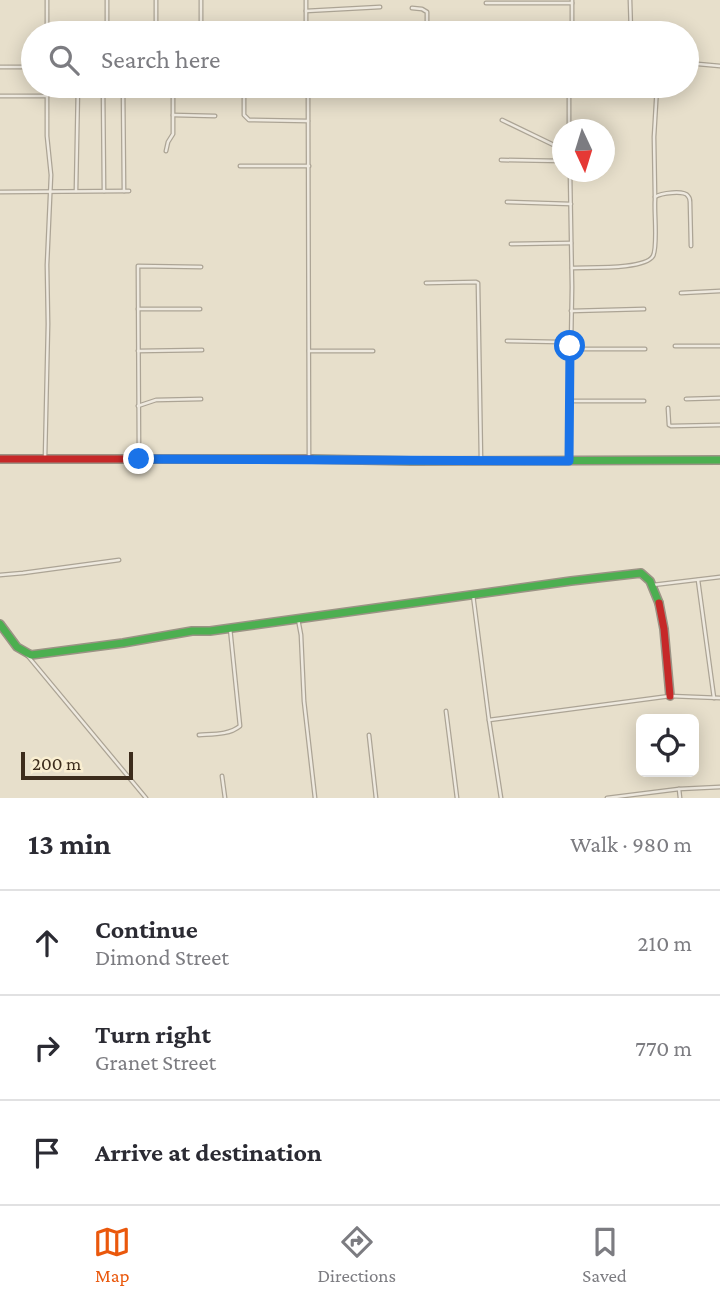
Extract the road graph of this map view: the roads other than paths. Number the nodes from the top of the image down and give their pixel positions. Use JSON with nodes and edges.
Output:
{"nodes":[{"id":1,"x":47,"y":0,"type":"edge"},
{"id":2,"x":107,"y":0,"type":"edge"},
{"id":3,"x":156,"y":0,"type":"edge"},
{"id":4,"x":201,"y":0,"type":"edge"},
{"id":5,"x":306,"y":0,"type":"edge"},
{"id":6,"x":630,"y":0,"type":"edge"},
{"id":7,"x":572,"y":2,"type":"edge"},
{"id":8,"x":486,"y":3,"type":"dead end"},
{"id":9,"x":380,"y":7,"type":"dead end"},
{"id":10,"x":412,"y":8,"type":"dead end"},
{"id":11,"x":306,"y":10,"type":"junction"},
{"id":12,"x":47,"y":21,"type":"edge"},
{"id":13,"x":107,"y":21,"type":"edge"},
{"id":14,"x":156,"y":21,"type":"edge"},
{"id":15,"x":201,"y":21,"type":"edge"},
{"id":16,"x":306,"y":21,"type":"edge"},
{"id":17,"x":427,"y":21,"type":"edge"},
{"id":18,"x":572,"y":21,"type":"edge"},
{"id":19,"x":631,"y":21,"type":"edge"},
{"id":20,"x":699,"y":64,"type":"edge"},
{"id":21,"x":720,"y":66,"type":"edge"},
{"id":22,"x":0,"y":67,"type":"edge"},
{"id":23,"x":21,"y":67,"type":"edge"},
{"id":24,"x":0,"y":96,"type":"edge"},
{"id":25,"x":21,"y":96,"type":"edge"},
{"id":26,"x":47,"y":98,"type":"edge"},
{"id":27,"x":78,"y":98,"type":"edge"},
{"id":28,"x":103,"y":98,"type":"edge"},
{"id":29,"x":122,"y":98,"type":"edge"},
{"id":30,"x":173,"y":98,"type":"edge"},
{"id":31,"x":244,"y":98,"type":"edge"},
{"id":32,"x":308,"y":98,"type":"edge"},
{"id":33,"x":569,"y":98,"type":"edge"},
{"id":34,"x":656,"y":98,"type":"edge"},
{"id":35,"x":173,"y":115,"type":"junction"},
{"id":36,"x":215,"y":116,"type":"dead end"},
{"id":37,"x":569,"y":119,"type":"edge"},
{"id":38,"x":502,"y":120,"type":"dead end"},
{"id":39,"x":308,"y":121,"type":"junction"},
{"id":40,"x":552,"y":144,"type":"edge"},
{"id":41,"x":166,"y":151,"type":"dead end"},
{"id":42,"x":501,"y":160,"type":"dead end"},
{"id":43,"x":552,"y":161,"type":"edge"},
{"id":44,"x":240,"y":166,"type":"dead end"},
{"id":45,"x":309,"y":166,"type":"junction"},
{"id":46,"x":570,"y":182,"type":"edge"},
{"id":47,"x":104,"y":191,"type":"junction"},
{"id":48,"x":124,"y":191,"type":"junction"},
{"id":49,"x":129,"y":191,"type":"dead end"},
{"id":50,"x":0,"y":192,"type":"edge"},
{"id":51,"x":50,"y":192,"type":"junction"},
{"id":52,"x":76,"y":192,"type":"junction"},
{"id":53,"x":654,"y":200,"type":"junction"},
{"id":54,"x":507,"y":201,"type":"dead end"},
{"id":55,"x":571,"y":204,"type":"junction"},
{"id":56,"x":571,"y":243,"type":"junction"},
{"id":57,"x":511,"y":244,"type":"dead end"},
{"id":58,"x":691,"y":246,"type":"dead end"},
{"id":59,"x":201,"y":267,"type":"dead end"},
{"id":60,"x":572,"y":268,"type":"junction"},
{"id":61,"x":426,"y":283,"type":"dead end"},
{"id":62,"x":720,"y":291,"type":"edge"},
{"id":63,"x":681,"y":293,"type":"dead end"},
{"id":64,"x":138,"y":309,"type":"junction"},
{"id":65,"x":200,"y":309,"type":"dead end"},
{"id":66,"x":644,"y":309,"type":"dead end"},
{"id":67,"x":571,"y":311,"type":"junction"},
{"id":68,"x":507,"y":341,"type":"dead end"},
{"id":69,"x":675,"y":346,"type":"dead end"},
{"id":70,"x":720,"y":346,"type":"edge"},
{"id":71,"x":570,"y":348,"type":"junction"},
{"id":72,"x":645,"y":349,"type":"dead end"},
{"id":73,"x":202,"y":350,"type":"dead end"},
{"id":74,"x":138,"y":351,"type":"junction"},
{"id":75,"x":309,"y":351,"type":"junction"},
{"id":76,"x":373,"y":351,"type":"dead end"},
{"id":77,"x":720,"y":398,"type":"edge"},
{"id":78,"x":201,"y":399,"type":"dead end"},
{"id":79,"x":686,"y":399,"type":"dead end"},
{"id":80,"x":570,"y":401,"type":"junction"},
{"id":81,"x":644,"y":401,"type":"dead end"},
{"id":82,"x":138,"y":406,"type":"junction"},
{"id":83,"x":668,"y":408,"type":"dead end"},
{"id":84,"x":720,"y":425,"type":"edge"},
{"id":85,"x":0,"y":459,"type":"edge"},
{"id":86,"x":45,"y":459,"type":"junction"},
{"id":87,"x":139,"y":459,"type":"junction"},
{"id":88,"x":309,"y":459,"type":"junction"},
{"id":89,"x":720,"y":460,"type":"edge"},
{"id":90,"x":481,"y":461,"type":"junction"},
{"id":91,"x":569,"y":461,"type":"junction"},
{"id":92,"x":119,"y":560,"type":"dead end"},
{"id":93,"x":0,"y":575,"type":"edge"},
{"id":94,"x":720,"y":577,"type":"edge"},
{"id":95,"x":698,"y":580,"type":"junction"},
{"id":96,"x":653,"y":585,"type":"junction"},
{"id":97,"x":473,"y":595,"type":"junction"},
{"id":98,"x":298,"y":619,"type":"junction"},
{"id":99,"x":0,"y":624,"type":"edge"},
{"id":100,"x":230,"y":628,"type":"junction"},
{"id":101,"x":26,"y":655,"type":"junction"},
{"id":102,"x":670,"y":696,"type":"junction"},
{"id":103,"x":714,"y":698,"type":"junction"},
{"id":104,"x":720,"y":698,"type":"edge"},
{"id":105,"x":446,"y":711,"type":"dead end"},
{"id":106,"x":489,"y":720,"type":"junction"},
{"id":107,"x":199,"y":735,"type":"dead end"},
{"id":108,"x":369,"y":736,"type":"dead end"},
{"id":109,"x":222,"y":776,"type":"dead end"},
{"id":110,"x":720,"y":787,"type":"edge"},
{"id":111,"x":680,"y":789,"type":"junction"},
{"id":112,"x":649,"y":796,"type":"edge"},
{"id":113,"x":146,"y":798,"type":"edge"},
{"id":114,"x":225,"y":798,"type":"edge"},
{"id":115,"x":315,"y":798,"type":"edge"},
{"id":116,"x":376,"y":798,"type":"edge"},
{"id":117,"x":457,"y":798,"type":"edge"},
{"id":118,"x":501,"y":798,"type":"edge"},
{"id":119,"x":607,"y":798,"type":"edge"},
{"id":120,"x":680,"y":798,"type":"edge"}],
"edges":[{"from":1,"to":12,"type":"street"},
{"from":2,"to":13,"type":"street"},
{"from":3,"to":14,"type":"street"},
{"from":4,"to":15,"type":"street"},
{"from":5,"to":11,"type":"street"},
{"from":6,"to":19,"type":"street"},
{"from":7,"to":8,"type":"street"},
{"from":7,"to":18,"type":"street"},
{"from":9,"to":11,"type":"street"},
{"from":10,"to":17,"type":"street"},
{"from":11,"to":16,"type":"street"},
{"from":20,"to":21,"type":"street"},
{"from":22,"to":23,"type":"street"},
{"from":24,"to":25,"type":"street"},
{"from":26,"to":51,"type":"street"},
{"from":27,"to":52,"type":"street"},
{"from":28,"to":47,"type":"street"},
{"from":29,"to":48,"type":"street"},
{"from":30,"to":35,"type":"street"},
{"from":31,"to":39,"type":"street"},
{"from":32,"to":39,"type":"street"},
{"from":33,"to":37,"type":"street"},
{"from":34,"to":53,"type":"street"},
{"from":35,"to":36,"type":"street"},
{"from":35,"to":41,"type":"street"},
{"from":38,"to":40,"type":"street"},
{"from":39,"to":45,"type":"street"},
{"from":42,"to":43,"type":"street"},
{"from":44,"to":45,"type":"street"},
{"from":45,"to":75,"type":"street"},
{"from":46,"to":55,"type":"street"},
{"from":47,"to":48,"type":"street"},
{"from":47,"to":52,"type":"street"},
{"from":48,"to":49,"type":"street"},
{"from":50,"to":51,"type":"street"},
{"from":51,"to":52,"type":"street"},
{"from":51,"to":86,"type":"street"},
{"from":53,"to":58,"type":"street"},
{"from":53,"to":60,"type":"street"},
{"from":54,"to":55,"type":"street"},
{"from":55,"to":56,"type":"street"},
{"from":56,"to":57,"type":"street"},
{"from":56,"to":60,"type":"street"},
{"from":59,"to":64,"type":"street"},
{"from":60,"to":67,"type":"street"},
{"from":61,"to":90,"type":"street"},
{"from":62,"to":63,"type":"street"},
{"from":64,"to":65,"type":"street"},
{"from":64,"to":74,"type":"street"},
{"from":66,"to":67,"type":"street"},
{"from":67,"to":71,"type":"street"},
{"from":68,"to":71,"type":"street"},
{"from":69,"to":70,"type":"street"},
{"from":71,"to":72,"type":"street"},
{"from":71,"to":80,"type":"street"},
{"from":73,"to":74,"type":"street"},
{"from":74,"to":82,"type":"street"},
{"from":75,"to":76,"type":"street"},
{"from":75,"to":88,"type":"street"},
{"from":77,"to":79,"type":"street"},
{"from":78,"to":82,"type":"street"},
{"from":80,"to":81,"type":"street"},
{"from":80,"to":91,"type":"street"},
{"from":82,"to":87,"type":"street"},
{"from":83,"to":84,"type":"street"},
{"from":85,"to":86,"type":"street"},
{"from":86,"to":87,"type":"street"},
{"from":87,"to":88,"type":"street"},
{"from":88,"to":90,"type":"street"},
{"from":89,"to":91,"type":"street"},
{"from":90,"to":91,"type":"street"},
{"from":92,"to":93,"type":"street"},
{"from":94,"to":95,"type":"street"},
{"from":95,"to":96,"type":"street"},
{"from":95,"to":103,"type":"street"},
{"from":96,"to":97,"type":"street"},
{"from":96,"to":102,"type":"street"},
{"from":97,"to":98,"type":"street"},
{"from":97,"to":106,"type":"street"},
{"from":98,"to":100,"type":"street"},
{"from":98,"to":115,"type":"street"},
{"from":99,"to":101,"type":"street"},
{"from":100,"to":101,"type":"street"},
{"from":100,"to":107,"type":"street"},
{"from":101,"to":113,"type":"street"},
{"from":102,"to":103,"type":"street"},
{"from":102,"to":106,"type":"street"},
{"from":103,"to":104,"type":"street"},
{"from":105,"to":117,"type":"street"},
{"from":106,"to":118,"type":"street"},
{"from":108,"to":116,"type":"street"},
{"from":109,"to":114,"type":"street"},
{"from":110,"to":111,"type":"street"},
{"from":111,"to":112,"type":"street"},
{"from":111,"to":120,"type":"street"},
{"from":112,"to":119,"type":"street"}]}
